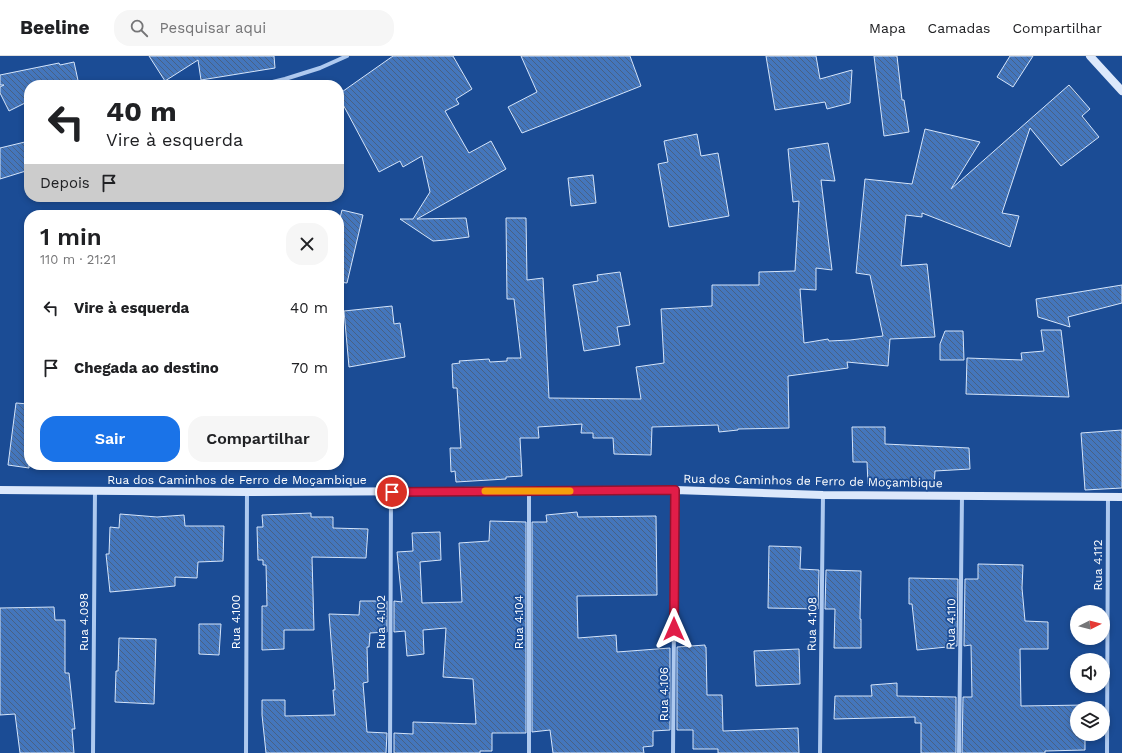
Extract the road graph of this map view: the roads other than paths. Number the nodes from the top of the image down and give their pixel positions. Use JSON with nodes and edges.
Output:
{"nodes":[{"id":1,"x":347,"y":56,"type":"edge"},
{"id":2,"x":1090,"y":56,"type":"edge"},
{"id":3,"x":281,"y":80,"type":"edge"},
{"id":4,"x":1122,"y":91,"type":"edge"},
{"id":5,"x":0,"y":490,"type":"edge"},
{"id":6,"x":675,"y":490,"type":"junction"},
{"id":7,"x":95,"y":491,"type":"junction"},
{"id":8,"x":529,"y":491,"type":"junction"},
{"id":9,"x":246,"y":492,"type":"junction"},
{"id":10,"x":392,"y":492,"type":"junction"},
{"id":11,"x":823,"y":495,"type":"junction"},
{"id":12,"x":962,"y":496,"type":"junction"},
{"id":13,"x":1108,"y":497,"type":"junction"},
{"id":14,"x":1122,"y":497,"type":"edge"},
{"id":15,"x":93,"y":753,"type":"edge"},
{"id":16,"x":246,"y":753,"type":"edge"},
{"id":17,"x":390,"y":753,"type":"edge"},
{"id":18,"x":529,"y":753,"type":"edge"},
{"id":19,"x":673,"y":753,"type":"edge"},
{"id":20,"x":820,"y":753,"type":"edge"},
{"id":21,"x":959,"y":753,"type":"edge"},
{"id":22,"x":1107,"y":753,"type":"edge"}],
"edges":[{"from":1,"to":3,"type":"street"},
{"from":2,"to":4,"type":"street"},
{"from":5,"to":7,"type":"street","name":"Rua dos Caminhos de Ferro de Moçambique"},
{"from":6,"to":8,"type":"street","name":"Rua dos Caminhos de Ferro de Moçambique"},
{"from":6,"to":11,"type":"street","name":"Rua dos Caminhos de Ferro de Moçambique"},
{"from":6,"to":19,"type":"street","name":"Rua 4.106"},
{"from":7,"to":9,"type":"street","name":"Rua dos Caminhos de Ferro de Moçambique"},
{"from":7,"to":15,"type":"street","name":"Rua 4.098"},
{"from":8,"to":10,"type":"street","name":"Rua dos Caminhos de Ferro de Moçambique"},
{"from":8,"to":18,"type":"street","name":"Rua 4.104"},
{"from":9,"to":10,"type":"street","name":"Rua dos Caminhos de Ferro de Moçambique"},
{"from":9,"to":16,"type":"street","name":"Rua 4.100"},
{"from":10,"to":17,"type":"street","name":"Rua 4.102"},
{"from":11,"to":12,"type":"street","name":"Rua dos Caminhos de Ferro de Moçambique"},
{"from":11,"to":20,"type":"street","name":"Rua 4.108"},
{"from":12,"to":13,"type":"street","name":"Rua dos Caminhos de Ferro de Moçambique"},
{"from":12,"to":21,"type":"street","name":"Rua 4.110"},
{"from":13,"to":14,"type":"street","name":"Rua dos Caminhos de Ferro de Moçambique"},
{"from":13,"to":22,"type":"street","name":"Rua 4.112"}]}
